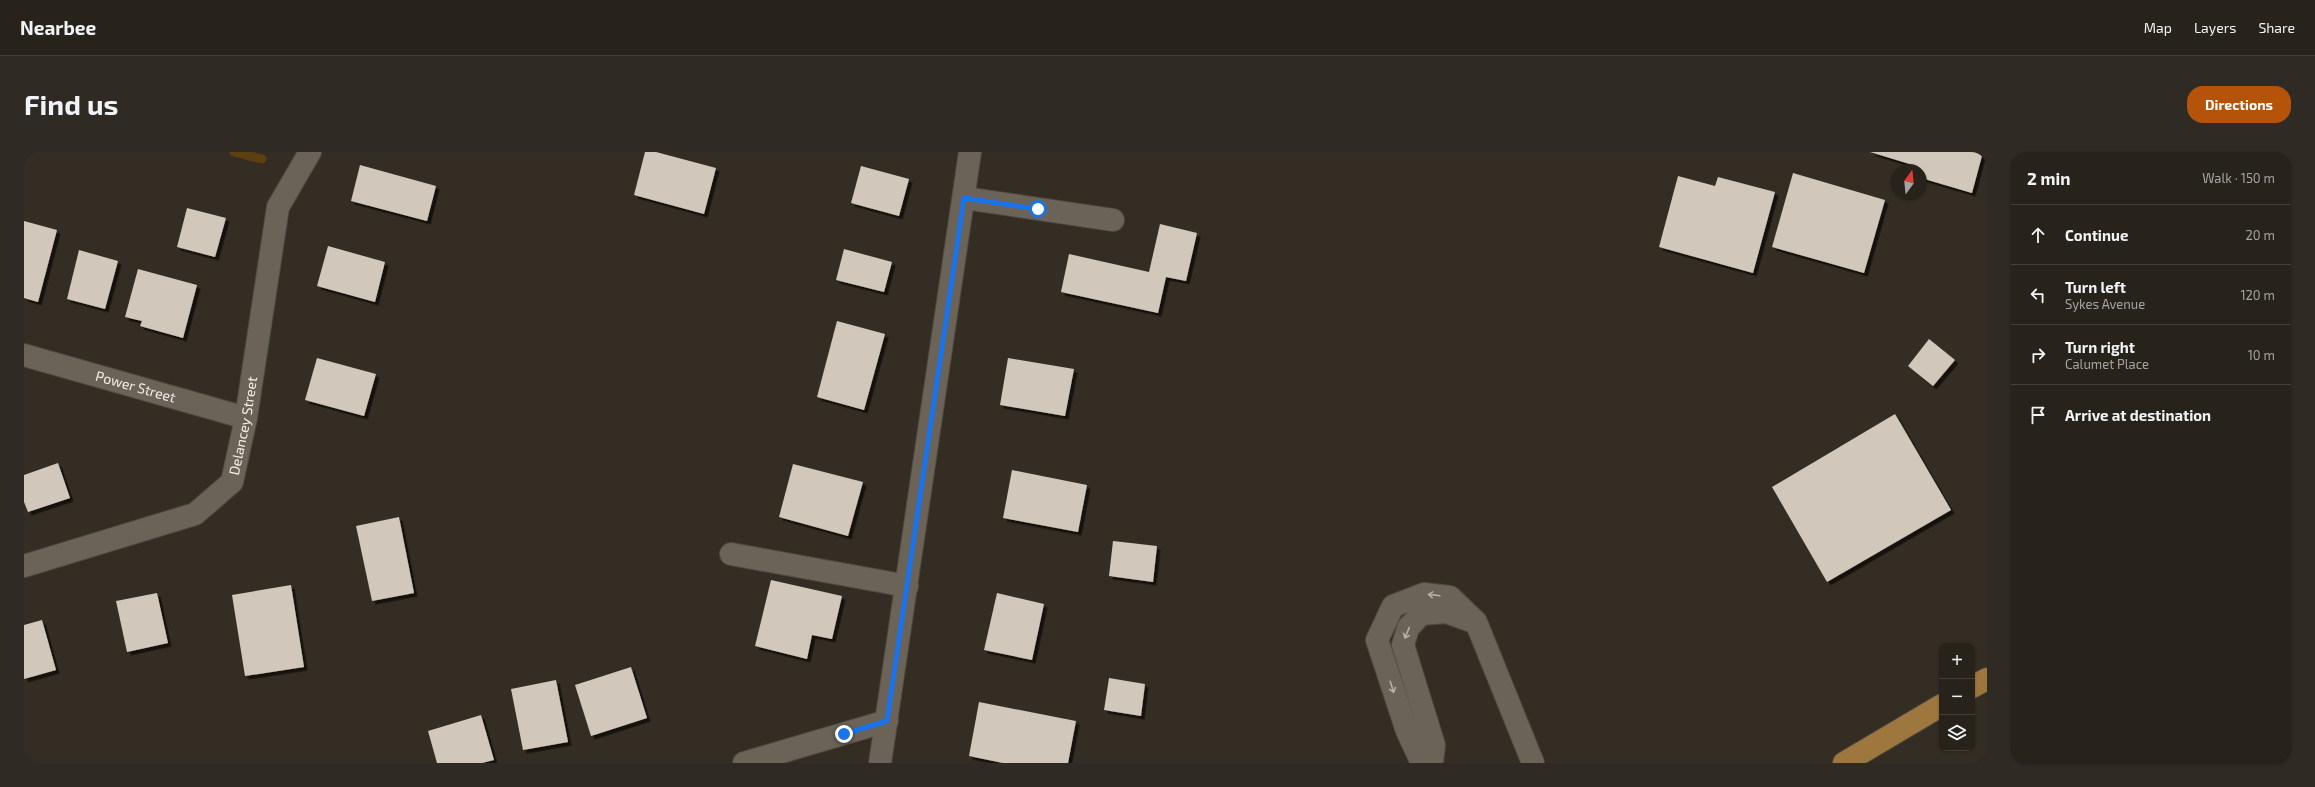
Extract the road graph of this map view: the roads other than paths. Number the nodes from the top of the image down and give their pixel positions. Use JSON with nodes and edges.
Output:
{"nodes":[{"id":1,"x":310,"y":152,"type":"edge"},
{"id":2,"x":970,"y":152,"type":"edge"},
{"id":3,"x":964,"y":198,"type":"junction"},
{"id":4,"x":1113,"y":220,"type":"dead end"},
{"id":5,"x":24,"y":355,"type":"edge"},
{"id":6,"x":246,"y":418,"type":"junction"},
{"id":7,"x":731,"y":554,"type":"dead end"},
{"id":8,"x":24,"y":566,"type":"edge"},
{"id":9,"x":907,"y":586,"type":"junction"},
{"id":10,"x":1476,"y":622,"type":"junction"},
{"id":11,"x":1987,"y":679,"type":"edge"},
{"id":12,"x":1975,"y":685,"type":"edge"},
{"id":13,"x":1939,"y":707,"type":"edge"},
{"id":14,"x":887,"y":721,"type":"junction"},
{"id":15,"x":744,"y":763,"type":"edge"},
{"id":16,"x":880,"y":763,"type":"edge"},
{"id":17,"x":1422,"y":763,"type":"edge"},
{"id":18,"x":1432,"y":763,"type":"edge"},
{"id":19,"x":1534,"y":763,"type":"edge"},
{"id":20,"x":1844,"y":763,"type":"edge"}],
"edges":[{"from":1,"to":6,"type":"street","name":"Delancey Street"},
{"from":2,"to":3,"type":"street"},
{"from":3,"to":4,"type":"street"},
{"from":3,"to":9,"type":"street"},
{"from":5,"to":6,"type":"street","name":"Power Street"},
{"from":6,"to":8,"type":"street","name":"Delancey Street"},
{"from":7,"to":9,"type":"street"},
{"from":9,"to":14,"type":"street"},
{"from":10,"to":17,"type":"street","one_way":true},
{"from":10,"to":18,"type":"street","one_way":true},
{"from":10,"to":19,"type":"street"},
{"from":11,"to":12,"type":"main road"},
{"from":13,"to":20,"type":"main road"},
{"from":14,"to":15,"type":"street"},
{"from":14,"to":16,"type":"street"}]}
